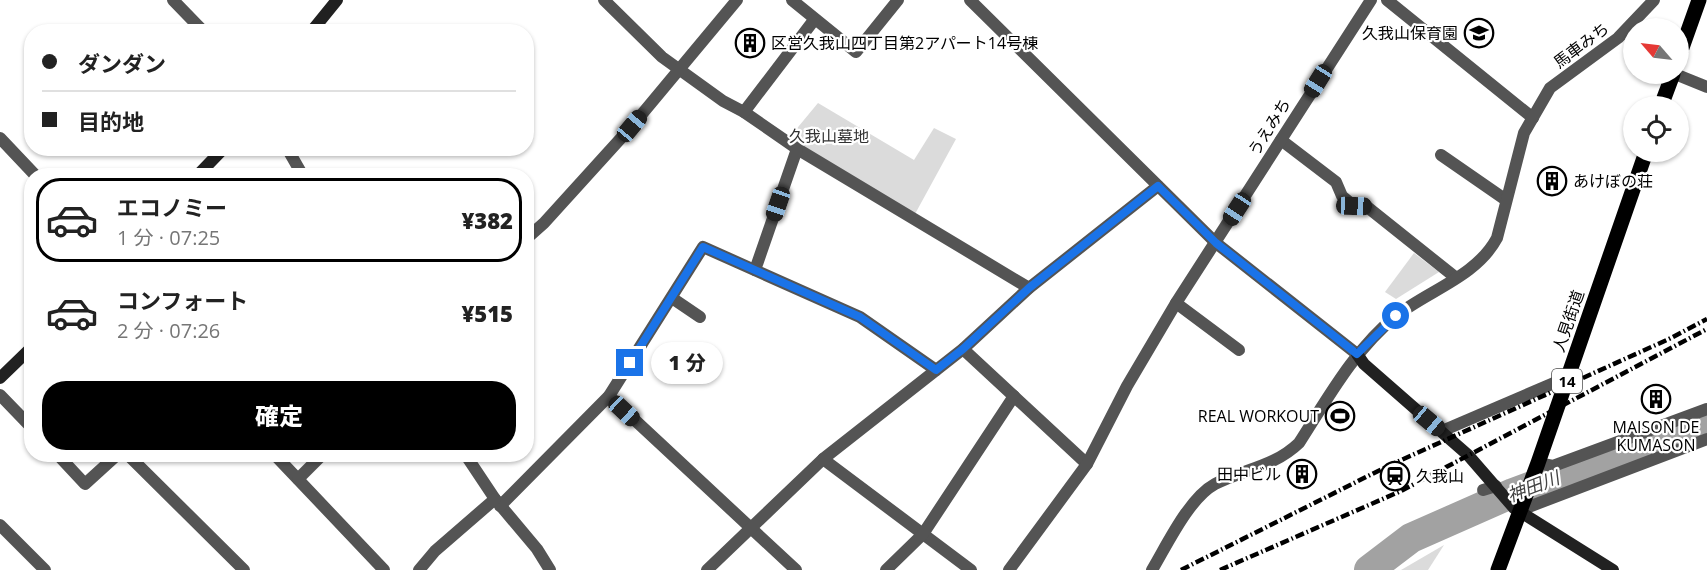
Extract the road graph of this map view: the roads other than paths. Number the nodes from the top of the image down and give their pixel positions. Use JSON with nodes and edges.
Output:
{"nodes":[{"id":1,"x":173,"y":0,"type":"edge"},
{"id":2,"x":337,"y":0,"type":"edge"},
{"id":3,"x":737,"y":0,"type":"edge"},
{"id":4,"x":792,"y":0,"type":"edge"},
{"id":5,"x":898,"y":0,"type":"edge"},
{"id":6,"x":970,"y":0,"type":"edge"},
{"id":7,"x":1371,"y":0,"type":"edge"},
{"id":8,"x":1388,"y":0,"type":"edge"},
{"id":9,"x":1654,"y":0,"type":"edge"},
{"id":10,"x":610,"y":2,"type":"edge"},
{"id":11,"x":1701,"y":9,"type":"edge"},
{"id":12,"x":814,"y":20,"type":"junction"},
{"id":13,"x":196,"y":24,"type":"edge"},
{"id":14,"x":318,"y":24,"type":"edge"},
{"id":15,"x":1689,"y":35,"type":"edge"},
{"id":16,"x":679,"y":69,"type":"junction"},
{"id":17,"x":1689,"y":80,"type":"edge"},
{"id":18,"x":1707,"y":87,"type":"edge"},
{"id":19,"x":744,"y":112,"type":"junction"},
{"id":20,"x":1533,"y":118,"type":"junction"},
{"id":21,"x":0,"y":138,"type":"edge"},
{"id":22,"x":1281,"y":141,"type":"junction"},
{"id":23,"x":797,"y":149,"type":"junction"},
{"id":24,"x":1441,"y":155,"type":"dead end"},
{"id":25,"x":216,"y":156,"type":"edge"},
{"id":26,"x":1643,"y":162,"type":"edge"},
{"id":27,"x":28,"y":168,"type":"edge"},
{"id":28,"x":205,"y":168,"type":"edge"},
{"id":29,"x":1158,"y":186,"type":"junction"},
{"id":30,"x":1506,"y":200,"type":"junction"},
{"id":31,"x":534,"y":231,"type":"edge"},
{"id":32,"x":1216,"y":243,"type":"junction"},
{"id":33,"x":755,"y":270,"type":"junction"},
{"id":34,"x":1455,"y":278,"type":"junction"},
{"id":35,"x":1029,"y":288,"type":"junction"},
{"id":36,"x":672,"y":298,"type":"junction"},
{"id":37,"x":1176,"y":303,"type":"junction"},
{"id":38,"x":700,"y":317,"type":"dead end"},
{"id":39,"x":963,"y":349,"type":"junction"},
{"id":40,"x":1239,"y":350,"type":"dead end"},
{"id":41,"x":1357,"y":354,"type":"junction"},
{"id":42,"x":24,"y":358,"type":"edge"},
{"id":43,"x":936,"y":370,"type":"junction"},
{"id":44,"x":1568,"y":377,"type":"junction"},
{"id":45,"x":0,"y":378,"type":"edge"},
{"id":46,"x":0,"y":395,"type":"edge"},
{"id":47,"x":609,"y":396,"type":"junction"},
{"id":48,"x":1014,"y":396,"type":"junction"},
{"id":49,"x":1707,"y":409,"type":"edge"},
{"id":50,"x":24,"y":420,"type":"edge"},
{"id":51,"x":1442,"y":431,"type":"junction"},
{"id":52,"x":1707,"y":439,"type":"edge"},
{"id":53,"x":823,"y":459,"type":"junction"},
{"id":54,"x":64,"y":462,"type":"edge"},
{"id":55,"x":109,"y":462,"type":"edge"},
{"id":56,"x":135,"y":462,"type":"edge"},
{"id":57,"x":282,"y":462,"type":"edge"},
{"id":58,"x":315,"y":462,"type":"edge"},
{"id":59,"x":470,"y":462,"type":"edge"},
{"id":60,"x":1087,"y":464,"type":"junction"},
{"id":61,"x":1536,"y":470,"type":"junction"},
{"id":62,"x":298,"y":479,"type":"junction"},
{"id":63,"x":1497,"y":487,"type":"junction"},
{"id":64,"x":1483,"y":490,"type":"dead end"},
{"id":65,"x":497,"y":502,"type":"junction"},
{"id":66,"x":1518,"y":508,"type":"junction"},
{"id":67,"x":0,"y":525,"type":"edge"},
{"id":68,"x":749,"y":529,"type":"junction"},
{"id":69,"x":923,"y":534,"type":"junction"},
{"id":70,"x":1607,"y":569,"type":"edge"},
{"id":71,"x":45,"y":570,"type":"edge"},
{"id":72,"x":244,"y":570,"type":"edge"},
{"id":73,"x":384,"y":570,"type":"edge"},
{"id":74,"x":419,"y":570,"type":"edge"},
{"id":75,"x":549,"y":570,"type":"edge"},
{"id":76,"x":707,"y":570,"type":"edge"},
{"id":77,"x":796,"y":570,"type":"edge"},
{"id":78,"x":886,"y":570,"type":"edge"},
{"id":79,"x":971,"y":570,"type":"edge"},
{"id":80,"x":1009,"y":570,"type":"edge"},
{"id":81,"x":1152,"y":570,"type":"edge"},
{"id":82,"x":1498,"y":570,"type":"edge"}],
"edges":[{"from":1,"to":13,"type":"street"},
{"from":2,"to":14,"type":"street"},
{"from":3,"to":16,"type":"street"},
{"from":4,"to":12,"type":"street"},
{"from":5,"to":12,"type":"street"},
{"from":6,"to":29,"type":"street"},
{"from":7,"to":22,"type":"street","name":"うえみち"},
{"from":8,"to":20,"type":"street"},
{"from":9,"to":20,"type":"street","name":"馬車みち"},
{"from":10,"to":16,"type":"street"},
{"from":11,"to":15,"type":"main road"},
{"from":12,"to":19,"type":"street"},
{"from":16,"to":19,"type":"street"},
{"from":16,"to":31,"type":"street"},
{"from":17,"to":18,"type":"street"},
{"from":19,"to":23,"type":"street"},
{"from":20,"to":30,"type":"street"},
{"from":21,"to":27,"type":"street"},
{"from":22,"to":32,"type":"street","name":"うえみち"},
{"from":22,"to":34,"type":"street"},
{"from":23,"to":33,"type":"street"},
{"from":23,"to":35,"type":"street"},
{"from":24,"to":30,"type":"street"},
{"from":25,"to":28,"type":"street"},
{"from":26,"to":44,"type":"main road","name":"人見街道","number":"14"},
{"from":29,"to":32,"type":"street"},
{"from":29,"to":35,"type":"street"},
{"from":30,"to":34,"type":"street"},
{"from":32,"to":37,"type":"street","name":"うえみち"},
{"from":32,"to":41,"type":"street"},
{"from":33,"to":36,"type":"street"},
{"from":33,"to":43,"type":"street"},
{"from":34,"to":41,"type":"street"},
{"from":35,"to":39,"type":"street"},
{"from":36,"to":38,"type":"street"},
{"from":36,"to":47,"type":"street"},
{"from":37,"to":40,"type":"street"},
{"from":37,"to":60,"type":"street","name":"うえみち"},
{"from":39,"to":43,"type":"street"},
{"from":39,"to":48,"type":"street"},
{"from":41,"to":51,"type":"street"},
{"from":41,"to":81,"type":"street"},
{"from":42,"to":45,"type":"street"},
{"from":43,"to":53,"type":"street"},
{"from":44,"to":51,"type":"street"},
{"from":44,"to":61,"type":"main road","name":"人見街道","number":"14"},
{"from":46,"to":50,"type":"street"},
{"from":47,"to":65,"type":"street"},
{"from":47,"to":68,"type":"street"},
{"from":48,"to":60,"type":"street"},
{"from":48,"to":69,"type":"street"},
{"from":49,"to":61,"type":"street"},
{"from":51,"to":63,"type":"street"},
{"from":52,"to":66,"type":"street"},
{"from":53,"to":68,"type":"street"},
{"from":53,"to":69,"type":"street"},
{"from":54,"to":55,"type":"street"},
{"from":56,"to":72,"type":"street"},
{"from":57,"to":62,"type":"street"},
{"from":58,"to":62,"type":"street"},
{"from":59,"to":65,"type":"street"},
{"from":60,"to":80,"type":"street","name":"うえみち"},
{"from":61,"to":66,"type":"main road","name":"人見街道","number":"14"},
{"from":62,"to":73,"type":"street"},
{"from":63,"to":64,"type":"street"},
{"from":63,"to":66,"type":"street"},
{"from":65,"to":74,"type":"street"},
{"from":65,"to":75,"type":"street"},
{"from":66,"to":70,"type":"street"},
{"from":66,"to":82,"type":"main road","name":"人見街道","number":"14"},
{"from":67,"to":71,"type":"street"},
{"from":68,"to":76,"type":"street"},
{"from":68,"to":77,"type":"street"},
{"from":69,"to":78,"type":"street"},
{"from":69,"to":79,"type":"street"}]}
